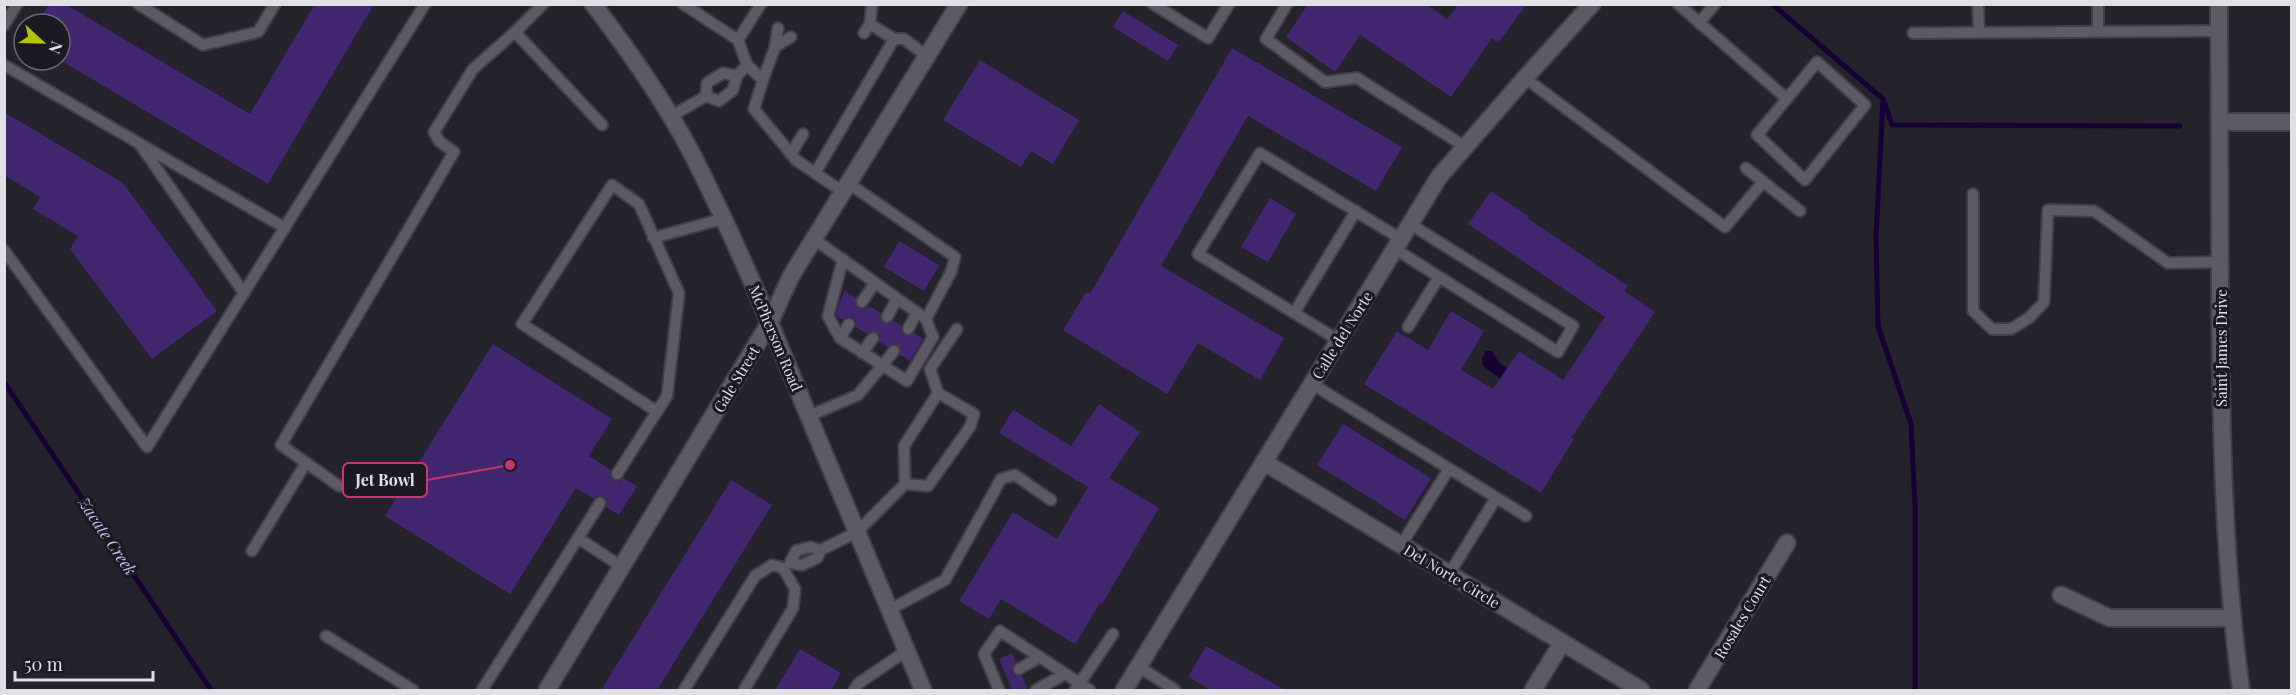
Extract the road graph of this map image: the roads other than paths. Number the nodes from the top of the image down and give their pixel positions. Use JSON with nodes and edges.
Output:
{"nodes":[{"id":1,"x":17,"y":4,"type":"edge"},
{"id":2,"x":138,"y":4,"type":"edge"},
{"id":3,"x":275,"y":4,"type":"edge"},
{"id":4,"x":425,"y":4,"type":"edge"},
{"id":5,"x":543,"y":4,"type":"edge"},
{"id":6,"x":593,"y":4,"type":"edge"},
{"id":7,"x":683,"y":4,"type":"edge"},
{"id":8,"x":761,"y":4,"type":"edge"},
{"id":9,"x":872,"y":4,"type":"edge"},
{"id":10,"x":959,"y":4,"type":"edge"},
{"id":11,"x":1154,"y":4,"type":"edge"},
{"id":12,"x":1229,"y":4,"type":"edge"},
{"id":13,"x":1287,"y":4,"type":"edge"},
{"id":14,"x":1592,"y":4,"type":"edge"},
{"id":15,"x":1678,"y":4,"type":"edge"},
{"id":16,"x":1715,"y":4,"type":"edge"},
{"id":17,"x":1978,"y":4,"type":"edge"},
{"id":18,"x":2098,"y":4,"type":"edge"},
{"id":19,"x":2219,"y":4,"type":"edge"},
{"id":20,"x":1699,"y":23,"type":"junction"},
{"id":21,"x":4,"y":25,"type":"edge"},
{"id":22,"x":778,"y":28,"type":"dead end"},
{"id":23,"x":2220,"y":31,"type":"junction"},
{"id":24,"x":515,"y":32,"type":"junction"},
{"id":25,"x":1979,"y":32,"type":"junction"},
{"id":26,"x":2098,"y":32,"type":"junction"},
{"id":27,"x":1913,"y":33,"type":"dead end"},
{"id":28,"x":791,"y":37,"type":"dead end"},
{"id":29,"x":894,"y":39,"type":"junction"},
{"id":30,"x":738,"y":40,"type":"junction"},
{"id":31,"x":775,"y":47,"type":"junction"},
{"id":32,"x":927,"y":56,"type":"junction"},
{"id":33,"x":747,"y":64,"type":"junction"},
{"id":34,"x":4,"y":65,"type":"edge"},
{"id":35,"x":736,"y":76,"type":"junction"},
{"id":36,"x":1525,"y":78,"type":"junction"},
{"id":37,"x":763,"y":80,"type":"junction"},
{"id":38,"x":706,"y":96,"type":"junction"},
{"id":39,"x":1786,"y":98,"type":"junction"},
{"id":40,"x":670,"y":117,"type":"junction"},
{"id":41,"x":2220,"y":122,"type":"junction"},
{"id":42,"x":2292,"y":122,"type":"edge"},
{"id":43,"x":603,"y":125,"type":"dead end"},
{"id":44,"x":803,"y":134,"type":"dead end"},
{"id":45,"x":139,"y":143,"type":"junction"},
{"id":46,"x":1464,"y":147,"type":"junction"},
{"id":47,"x":791,"y":154,"type":"junction"},
{"id":48,"x":1746,"y":168,"type":"dead end"},
{"id":49,"x":816,"y":173,"type":"junction"},
{"id":50,"x":1763,"y":182,"type":"junction"},
{"id":51,"x":845,"y":188,"type":"junction"},
{"id":52,"x":1973,"y":194,"type":"dead end"},
{"id":53,"x":1800,"y":211,"type":"dead end"},
{"id":54,"x":1356,"y":212,"type":"junction"},
{"id":55,"x":722,"y":219,"type":"junction"},
{"id":56,"x":285,"y":228,"type":"junction"},
{"id":57,"x":1402,"y":237,"type":"junction"},
{"id":58,"x":653,"y":238,"type":"junction"},
{"id":59,"x":814,"y":238,"type":"junction"},
{"id":60,"x":4,"y":250,"type":"edge"},
{"id":61,"x":843,"y":260,"type":"junction"},
{"id":62,"x":2220,"y":262,"type":"junction"},
{"id":63,"x":1439,"y":276,"type":"junction"},
{"id":64,"x":875,"y":283,"type":"junction"},
{"id":65,"x":244,"y":293,"type":"junction"},
{"id":66,"x":897,"y":298,"type":"junction"},
{"id":67,"x":862,"y":302,"type":"dead end"},
{"id":68,"x":1294,"y":313,"type":"junction"},
{"id":69,"x":921,"y":316,"type":"junction"},
{"id":70,"x":887,"y":317,"type":"dead end"},
{"id":71,"x":770,"y":322,"type":"junction"},
{"id":72,"x":849,"y":324,"type":"dead end"},
{"id":73,"x":1408,"y":327,"type":"dead end"},
{"id":74,"x":908,"y":329,"type":"dead end"},
{"id":75,"x":957,"y":329,"type":"dead end"},
{"id":76,"x":840,"y":338,"type":"junction"},
{"id":77,"x":873,"y":338,"type":"dead end"},
{"id":78,"x":1338,"y":340,"type":"junction"},
{"id":79,"x":894,"y":351,"type":"dead end"},
{"id":80,"x":862,"y":353,"type":"junction"},
{"id":81,"x":883,"y":366,"type":"junction"},
{"id":82,"x":1312,"y":384,"type":"junction"},
{"id":83,"x":938,"y":393,"type":"junction"},
{"id":84,"x":656,"y":411,"type":"junction"},
{"id":85,"x":809,"y":416,"type":"junction"},
{"id":86,"x":1264,"y":462,"type":"junction"},
{"id":87,"x":306,"y":463,"type":"junction"},
{"id":88,"x":1449,"y":468,"type":"junction"},
{"id":89,"x":617,"y":474,"type":"dead end"},
{"id":90,"x":904,"y":484,"type":"junction"},
{"id":91,"x":339,"y":486,"type":"dead end"},
{"id":92,"x":1496,"y":498,"type":"junction"},
{"id":93,"x":1051,"y":500,"type":"dead end"},
{"id":94,"x":600,"y":503,"type":"dead end"},
{"id":95,"x":1526,"y":516,"type":"dead end"},
{"id":96,"x":857,"y":532,"type":"junction"},
{"id":97,"x":578,"y":538,"type":"junction"},
{"id":98,"x":1787,"y":543,"type":"dead end"},
{"id":99,"x":1401,"y":545,"type":"junction"},
{"id":100,"x":252,"y":551,"type":"dead end"},
{"id":101,"x":786,"y":565,"type":"junction"},
{"id":102,"x":622,"y":567,"type":"junction"},
{"id":103,"x":1449,"y":574,"type":"junction"},
{"id":104,"x":2061,"y":595,"type":"dead end"},
{"id":105,"x":890,"y":610,"type":"junction"},
{"id":106,"x":2231,"y":618,"type":"junction"},
{"id":107,"x":1113,"y":633,"type":"dead end"},
{"id":108,"x":326,"y":636,"type":"dead end"},
{"id":109,"x":1562,"y":643,"type":"junction"},
{"id":110,"x":906,"y":651,"type":"junction"},
{"id":111,"x":1040,"y":657,"type":"junction"},
{"id":112,"x":1139,"y":667,"type":"junction"},
{"id":113,"x":1019,"y":669,"type":"dead end"},
{"id":114,"x":1065,"y":674,"type":"junction"},
{"id":115,"x":1006,"y":675,"type":"dead end"},
{"id":116,"x":997,"y":686,"type":"edge"},
{"id":117,"x":1077,"y":687,"type":"edge"},
{"id":118,"x":413,"y":690,"type":"edge"},
{"id":119,"x":482,"y":690,"type":"edge"},
{"id":120,"x":547,"y":690,"type":"edge"},
{"id":121,"x":684,"y":690,"type":"edge"},
{"id":122,"x":744,"y":690,"type":"edge"},
{"id":123,"x":854,"y":690,"type":"edge"},
{"id":124,"x":923,"y":690,"type":"edge"},
{"id":125,"x":1036,"y":690,"type":"edge"},
{"id":126,"x":1090,"y":690,"type":"edge"},
{"id":127,"x":1124,"y":690,"type":"edge"},
{"id":128,"x":1175,"y":690,"type":"edge"},
{"id":129,"x":1533,"y":690,"type":"edge"},
{"id":130,"x":1641,"y":690,"type":"edge"},
{"id":131,"x":1697,"y":690,"type":"edge"},
{"id":132,"x":2241,"y":690,"type":"edge"}],
"edges":[{"from":1,"to":21,"type":"lane"},
{"from":2,"to":3,"type":"lane"},
{"from":4,"to":56,"type":"lane"},
{"from":5,"to":24,"type":"lane"},
{"from":6,"to":40,"type":"street","name":"McPherson Road"},
{"from":7,"to":30,"type":"lane"},
{"from":8,"to":30,"type":"lane"},
{"from":9,"to":29,"type":"lane"},
{"from":10,"to":32,"type":"street","name":"Gale Street"},
{"from":11,"to":12,"type":"lane"},
{"from":13,"to":46,"type":"lane"},
{"from":14,"to":36,"type":"street","name":"Calle del Norte"},
{"from":15,"to":20,"type":"lane"},
{"from":16,"to":20,"type":"lane"},
{"from":17,"to":25,"type":"lane"},
{"from":18,"to":26,"type":"lane"},
{"from":19,"to":23,"type":"street","name":"Saint James Drive"},
{"from":20,"to":39,"type":"lane"},
{"from":22,"to":31,"type":"lane"},
{"from":23,"to":26,"type":"lane"},
{"from":23,"to":41,"type":"street","name":"Saint James Drive"},
{"from":24,"to":43,"type":"lane"},
{"from":24,"to":87,"type":"lane"},
{"from":25,"to":26,"type":"lane"},
{"from":25,"to":27,"type":"lane"},
{"from":28,"to":31,"type":"lane"},
{"from":29,"to":32,"type":"lane"},
{"from":29,"to":49,"type":"lane"},
{"from":30,"to":33,"type":"lane"},
{"from":31,"to":37,"type":"lane"},
{"from":32,"to":51,"type":"street","name":"Gale Street"},
{"from":33,"to":35,"type":"lane"},
{"from":33,"to":37,"type":"lane"},
{"from":34,"to":45,"type":"lane"},
{"from":35,"to":38,"type":"lane"},
{"from":35,"to":38,"type":"lane"},
{"from":36,"to":46,"type":"street","name":"Calle del Norte"},
{"from":36,"to":50,"type":"lane"},
{"from":37,"to":47,"type":"lane"},
{"from":38,"to":40,"type":"lane"},
{"from":39,"to":39,"type":"lane"},
{"from":40,"to":55,"type":"street","name":"McPherson Road"},
{"from":41,"to":42,"type":"street"},
{"from":41,"to":62,"type":"street","name":"Saint James Drive"},
{"from":44,"to":47,"type":"lane"},
{"from":45,"to":56,"type":"lane"},
{"from":45,"to":65,"type":"lane"},
{"from":46,"to":57,"type":"street","name":"Calle del Norte"},
{"from":47,"to":49,"type":"lane"},
{"from":48,"to":50,"type":"lane"},
{"from":49,"to":51,"type":"lane"},
{"from":50,"to":53,"type":"lane"},
{"from":51,"to":59,"type":"street","name":"Gale Street"},
{"from":51,"to":69,"type":"lane"},
{"from":52,"to":62,"type":"lane"},
{"from":54,"to":57,"type":"lane"},
{"from":54,"to":68,"type":"lane"},
{"from":54,"to":68,"type":"lane"},
{"from":55,"to":58,"type":"lane"},
{"from":55,"to":71,"type":"street","name":"McPherson Road"},
{"from":56,"to":65,"type":"lane"},
{"from":57,"to":63,"type":"lane"},
{"from":57,"to":63,"type":"lane"},
{"from":57,"to":78,"type":"street","name":"Calle del Norte"},
{"from":58,"to":84,"type":"lane"},
{"from":58,"to":84,"type":"lane"},
{"from":59,"to":61,"type":"lane"},
{"from":59,"to":71,"type":"street","name":"Gale Street"},
{"from":60,"to":65,"type":"lane"},
{"from":61,"to":64,"type":"lane"},
{"from":61,"to":76,"type":"lane"},
{"from":62,"to":106,"type":"street","name":"Saint James Drive"},
{"from":63,"to":73,"type":"lane"},
{"from":64,"to":66,"type":"lane"},
{"from":64,"to":67,"type":"lane"},
{"from":66,"to":69,"type":"lane"},
{"from":66,"to":70,"type":"lane"},
{"from":68,"to":78,"type":"lane"},
{"from":69,"to":74,"type":"lane"},
{"from":69,"to":81,"type":"lane"},
{"from":71,"to":85,"type":"street","name":"McPherson Road"},
{"from":71,"to":102,"type":"street","name":"Gale Street"},
{"from":72,"to":76,"type":"lane"},
{"from":75,"to":83,"type":"lane"},
{"from":76,"to":80,"type":"lane"},
{"from":77,"to":80,"type":"lane"},
{"from":78,"to":82,"type":"street","name":"Calle del Norte"},
{"from":79,"to":81,"type":"lane"},
{"from":80,"to":81,"type":"lane"},
{"from":81,"to":85,"type":"lane"},
{"from":82,"to":86,"type":"street","name":"Calle del Norte"},
{"from":82,"to":88,"type":"lane"},
{"from":83,"to":90,"type":"lane"},
{"from":83,"to":90,"type":"lane"},
{"from":84,"to":89,"type":"lane"},
{"from":85,"to":96,"type":"street","name":"McPherson Road"},
{"from":86,"to":99,"type":"street","name":"Del Norte Circle"},
{"from":86,"to":112,"type":"street","name":"Calle del Norte"},
{"from":87,"to":91,"type":"lane"},
{"from":87,"to":100,"type":"lane"},
{"from":88,"to":92,"type":"lane"},
{"from":88,"to":99,"type":"lane"},
{"from":90,"to":96,"type":"lane"},
{"from":92,"to":95,"type":"lane"},
{"from":92,"to":103,"type":"lane"},
{"from":93,"to":105,"type":"lane"},
{"from":94,"to":97,"type":"lane"},
{"from":96,"to":101,"type":"lane"},
{"from":96,"to":105,"type":"street","name":"McPherson Road"},
{"from":97,"to":102,"type":"lane"},
{"from":97,"to":119,"type":"lane"},
{"from":98,"to":131,"type":"street","name":"Rosales Court"},
{"from":99,"to":103,"type":"street","name":"Del Norte Circle"},
{"from":101,"to":121,"type":"lane"},
{"from":101,"to":122,"type":"lane"},
{"from":102,"to":120,"type":"street","name":"Gale Street"},
{"from":103,"to":109,"type":"street","name":"Del Norte Circle"},
{"from":104,"to":106,"type":"street"},
{"from":105,"to":110,"type":"street","name":"McPherson Road"},
{"from":106,"to":132,"type":"street","name":"Saint James Drive"},
{"from":107,"to":117,"type":"lane"},
{"from":108,"to":118,"type":"lane"},
{"from":109,"to":129,"type":"street"},
{"from":109,"to":130,"type":"street","name":"Del Norte Circle"},
{"from":110,"to":123,"type":"lane"},
{"from":110,"to":124,"type":"street","name":"McPherson Road"},
{"from":111,"to":113,"type":"lane"},
{"from":111,"to":114,"type":"lane"},
{"from":111,"to":116,"type":"lane"},
{"from":112,"to":127,"type":"street","name":"Calle del Norte"},
{"from":112,"to":128,"type":"lane"},
{"from":114,"to":117,"type":"lane"},
{"from":114,"to":125,"type":"lane"},
{"from":115,"to":116,"type":"lane"},
{"from":117,"to":126,"type":"lane"}]}
